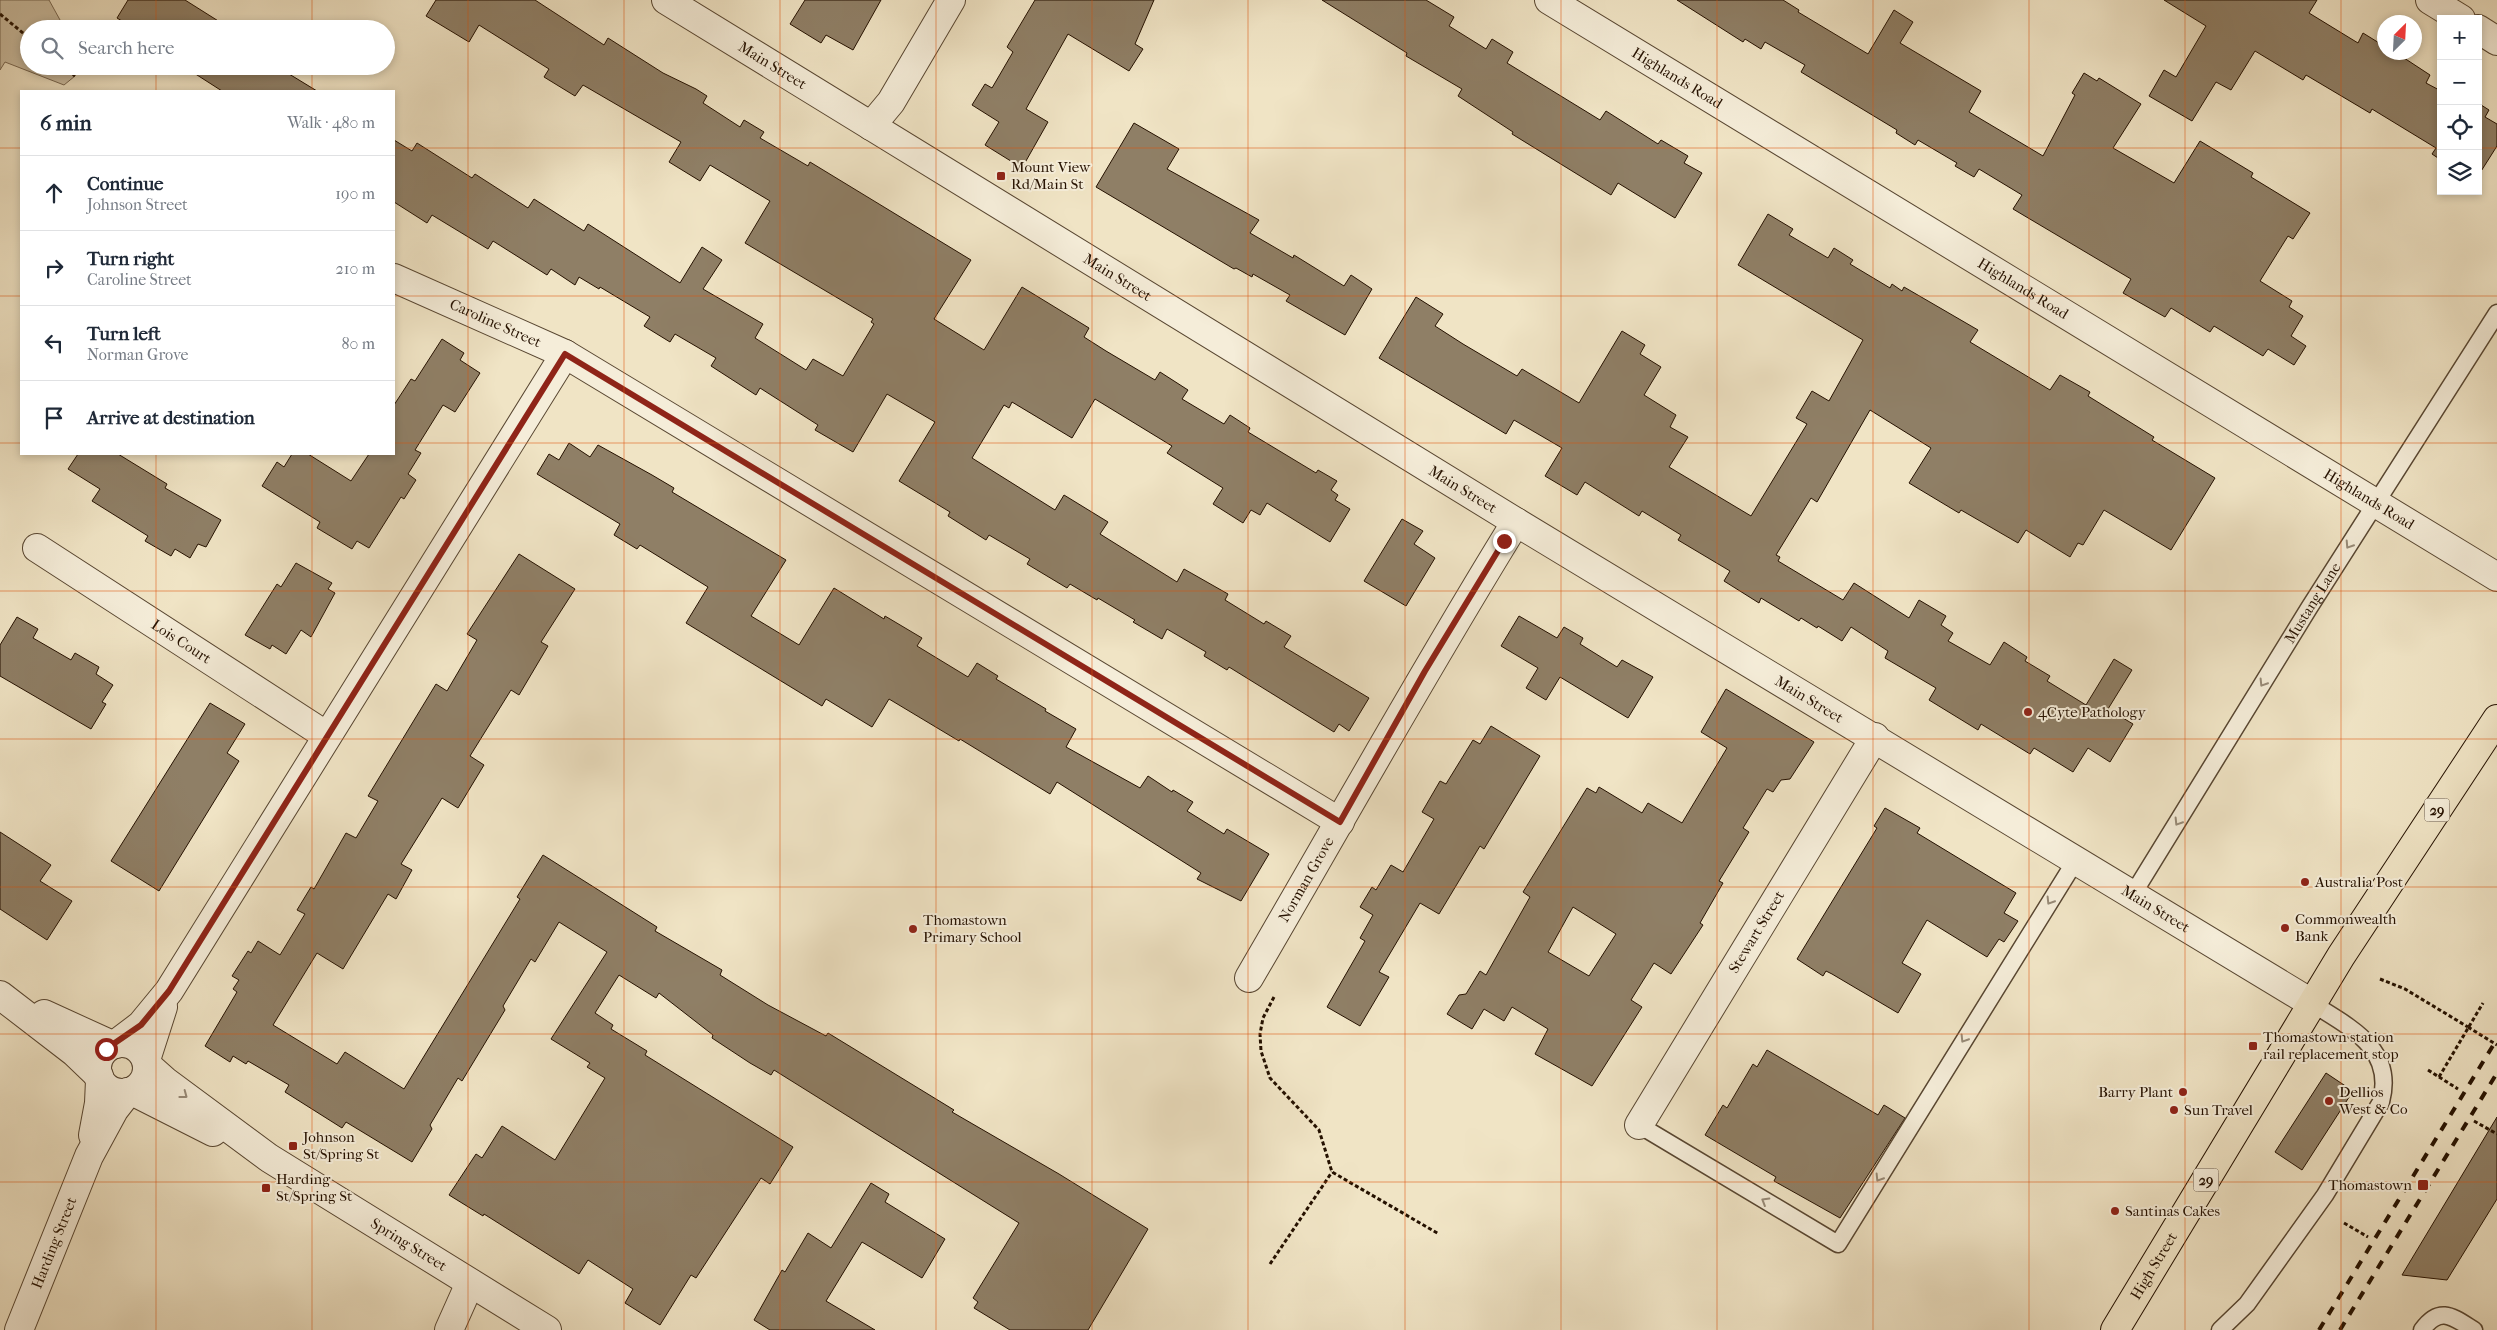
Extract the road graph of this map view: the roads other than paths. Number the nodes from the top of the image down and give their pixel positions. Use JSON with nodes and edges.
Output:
{"nodes":[{"id":1,"x":666,"y":0,"type":"edge"},
{"id":2,"x":951,"y":0,"type":"edge"},
{"id":3,"x":1549,"y":0,"type":"edge"},
{"id":4,"x":2430,"y":0,"type":"edge"},
{"id":5,"x":2454,"y":15,"type":"edge"},
{"id":6,"x":2482,"y":32,"type":"edge"},
{"id":7,"x":2497,"y":41,"type":"edge"},
{"id":8,"x":871,"y":126,"type":"junction"},
{"id":9,"x":395,"y":278,"type":"edge"},
{"id":10,"x":2496,"y":315,"type":"edge"},
{"id":11,"x":565,"y":354,"type":"junction"},
{"id":12,"x":2376,"y":504,"type":"junction"},
{"id":13,"x":1516,"y":522,"type":"junction"},
{"id":14,"x":36,"y":548,"type":"dead end"},
{"id":15,"x":2497,"y":577,"type":"edge"},
{"id":16,"x":2497,"y":719,"type":"edge"},
{"id":17,"x":327,"y":736,"type":"junction"},
{"id":18,"x":1875,"y":737,"type":"junction"},
{"id":19,"x":1340,"y":822,"type":"junction"},
{"id":20,"x":2076,"y":860,"type":"junction"},
{"id":21,"x":2133,"y":894,"type":"junction"},
{"id":22,"x":1249,"y":978,"type":"dead end"},
{"id":23,"x":169,"y":991,"type":"junction"},
{"id":24,"x":0,"y":994,"type":"edge"},
{"id":25,"x":2313,"y":1004,"type":"junction"},
{"id":26,"x":114,"y":1044,"type":"junction"},
{"id":27,"x":146,"y":1062,"type":"junction"},
{"id":28,"x":100,"y":1078,"type":"junction"},
{"id":29,"x":130,"y":1091,"type":"junction"},
{"id":30,"x":1639,"y":1125,"type":"joint"},
{"id":31,"x":89,"y":1156,"type":"junction"},
{"id":32,"x":269,"y":1158,"type":"junction"},
{"id":33,"x":470,"y":1283,"type":"junction"},
{"id":34,"x":2122,"y":1327,"type":"edge"},
{"id":35,"x":19,"y":1330,"type":"edge"},
{"id":36,"x":449,"y":1330,"type":"edge"},
{"id":37,"x":547,"y":1330,"type":"edge"},
{"id":38,"x":2220,"y":1330,"type":"edge"},
{"id":39,"x":2422,"y":1330,"type":"edge"},
{"id":40,"x":2474,"y":1330,"type":"edge"}],
"edges":[{"from":1,"to":8,"type":"street","name":"Main Street"},
{"from":2,"to":8,"type":"street"},
{"from":3,"to":12,"type":"street","name":"Highlands Road"},
{"from":4,"to":5,"type":"street"},
{"from":6,"to":7,"type":"street"},
{"from":8,"to":13,"type":"street","name":"Main Street"},
{"from":9,"to":11,"type":"street","name":"Caroline Street"},
{"from":10,"to":12,"type":"lane","name":"Mustang Lane"},
{"from":11,"to":17,"type":"street"},
{"from":11,"to":19,"type":"street","name":"Caroline Street"},
{"from":12,"to":15,"type":"street","name":"Highlands Road"},
{"from":12,"to":21,"type":"lane","name":"Mustang Lane","one_way":true},
{"from":13,"to":18,"type":"street","name":"Main Street"},
{"from":13,"to":19,"type":"street","name":"Norman Grove"},
{"from":14,"to":17,"type":"street","name":"Lois Court"},
{"from":16,"to":25,"type":"main road","name":"High Street","number":"29"},
{"from":17,"to":23,"type":"street"},
{"from":18,"to":20,"type":"street","name":"Main Street"},
{"from":18,"to":30,"type":"street","name":"Stewart Street"},
{"from":19,"to":22,"type":"street","name":"Norman Grove"},
{"from":20,"to":21,"type":"street","name":"Main Street"},
{"from":20,"to":30,"type":"lane","one_way":true},
{"from":21,"to":25,"type":"street","name":"Main Street"},
{"from":23,"to":26,"type":"street"},
{"from":23,"to":27,"type":"street"},
{"from":24,"to":26,"type":"street"},
{"from":24,"to":28,"type":"street"},
{"from":25,"to":34,"type":"main road","name":"High Street","number":"29"},
{"from":25,"to":38,"type":"lane"},
{"from":26,"to":27,"type":"street"},
{"from":26,"to":28,"type":"street"},
{"from":27,"to":29,"type":"street"},
{"from":27,"to":32,"type":"street","name":"Spring Street","one_way":true},
{"from":28,"to":29,"type":"street"},
{"from":28,"to":31,"type":"street","name":"Harding Street"},
{"from":29,"to":31,"type":"street","name":"Harding Street"},
{"from":29,"to":32,"type":"street","name":"Spring Street"},
{"from":31,"to":35,"type":"street","name":"Harding Street"},
{"from":32,"to":33,"type":"street","name":"Spring Street"},
{"from":33,"to":36,"type":"street"},
{"from":33,"to":37,"type":"street","name":"Spring Street"},
{"from":39,"to":40,"type":"lane"}]}
